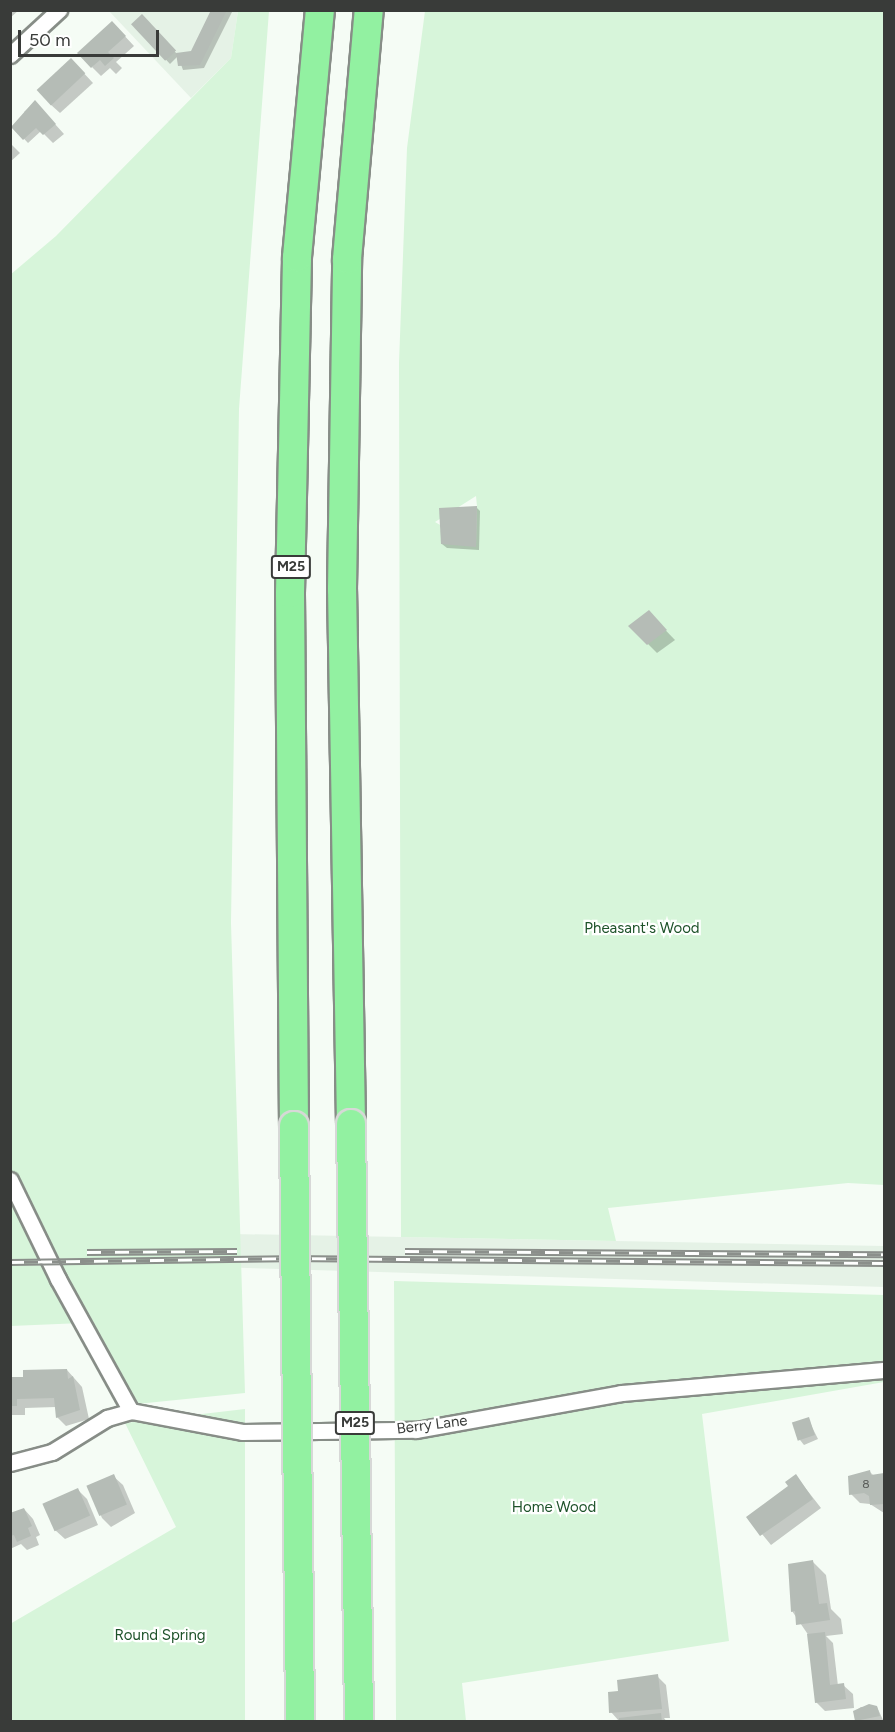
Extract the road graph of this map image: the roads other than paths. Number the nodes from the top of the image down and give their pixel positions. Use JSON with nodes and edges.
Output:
{"nodes":[{"id":1,"x":59,"y":10,"type":"edge"},
{"id":2,"x":320,"y":10,"type":"edge"},
{"id":3,"x":369,"y":10,"type":"edge"},
{"id":4,"x":10,"y":55,"type":"edge"},
{"id":5,"x":10,"y":1180,"type":"edge"},
{"id":6,"x":885,"y":1370,"type":"edge"},
{"id":7,"x":131,"y":1412,"type":"junction"},
{"id":8,"x":10,"y":1463,"type":"edge"},
{"id":9,"x":300,"y":1722,"type":"edge"},
{"id":10,"x":359,"y":1722,"type":"edge"}],
"edges":[{"from":1,"to":4,"type":"street"},
{"from":2,"to":9,"type":"highway","number":"M25","bridge":true},
{"from":3,"to":10,"type":"highway","number":"M25","bridge":true},
{"from":5,"to":7,"type":"street"},
{"from":6,"to":7,"type":"street","name":"Berry Lane"},
{"from":7,"to":8,"type":"street"}]}
